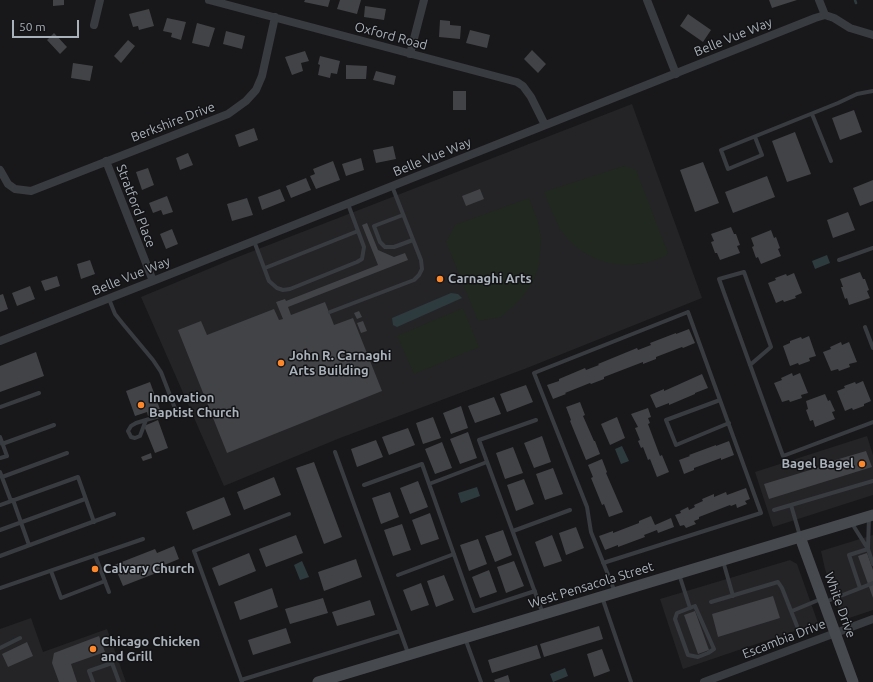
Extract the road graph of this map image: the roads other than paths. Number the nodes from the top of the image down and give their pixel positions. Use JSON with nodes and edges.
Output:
{"nodes":[{"id":1,"x":100,"y":0,"type":"edge"},
{"id":2,"x":208,"y":0,"type":"edge"},
{"id":3,"x":424,"y":0,"type":"edge"},
{"id":4,"x":647,"y":0,"type":"edge"},
{"id":5,"x":819,"y":0,"type":"edge"},
{"id":6,"x":825,"y":15,"type":"junction"},
{"id":7,"x":275,"y":18,"type":"junction"},
{"id":8,"x":94,"y":25,"type":"dead end"},
{"id":9,"x":873,"y":34,"type":"edge"},
{"id":10,"x":410,"y":54,"type":"junction"},
{"id":11,"x":676,"y":74,"type":"junction"},
{"id":12,"x":873,"y":92,"type":"edge"},
{"id":13,"x":812,"y":114,"type":"junction"},
{"id":14,"x":545,"y":125,"type":"junction"},
{"id":15,"x":755,"y":136,"type":"junction"},
{"id":16,"x":106,"y":161,"type":"junction"},
{"id":17,"x":831,"y":161,"type":"dead end"},
{"id":18,"x":0,"y":170,"type":"edge"},
{"id":19,"x":392,"y":186,"type":"junction"},
{"id":20,"x":348,"y":204,"type":"junction"},
{"id":21,"x":403,"y":215,"type":"junction"},
{"id":22,"x":358,"y":231,"type":"junction"},
{"id":23,"x":254,"y":240,"type":"junction"},
{"id":24,"x":413,"y":240,"type":"junction"},
{"id":25,"x":873,"y":248,"type":"edge"},
{"id":26,"x":840,"y":260,"type":"dead end"},
{"id":27,"x":265,"y":268,"type":"junction"},
{"id":28,"x":153,"y":281,"type":"junction"},
{"id":29,"x":109,"y":298,"type":"junction"},
{"id":30,"x":330,"y":312,"type":"dead end"},
{"id":31,"x":865,"y":327,"type":"dead end"},
{"id":32,"x":0,"y":341,"type":"edge"},
{"id":33,"x":873,"y":348,"type":"edge"},
{"id":34,"x":750,"y":365,"type":"junction"},
{"id":35,"x":39,"y":393,"type":"dead end"},
{"id":36,"x":720,"y":400,"type":"junction"},
{"id":37,"x":0,"y":407,"type":"edge"},
{"id":38,"x":146,"y":420,"type":"junction"},
{"id":39,"x":536,"y":420,"type":"dead end"},
{"id":40,"x":873,"y":422,"type":"edge"},
{"id":41,"x":729,"y":423,"type":"junction"},
{"id":42,"x":54,"y":426,"type":"dead end"},
{"id":43,"x":0,"y":437,"type":"edge"},
{"id":44,"x":2,"y":444,"type":"junction"},
{"id":45,"x":335,"y":452,"type":"dead end"},
{"id":46,"x":67,"y":453,"type":"dead end"},
{"id":47,"x":0,"y":458,"type":"edge"},
{"id":48,"x":487,"y":462,"type":"junction"},
{"id":49,"x":0,"y":472,"type":"edge"},
{"id":50,"x":2,"y":480,"type":"edge"},
{"id":51,"x":873,"y":481,"type":"edge"},
{"id":52,"x":429,"y":484,"type":"junction"},
{"id":53,"x":364,"y":485,"type":"dead end"},
{"id":54,"x":85,"y":499,"type":"junction"},
{"id":55,"x":12,"y":501,"type":"junction"},
{"id":56,"x":0,"y":505,"type":"edge"},
{"id":57,"x":791,"y":505,"type":"junction"},
{"id":58,"x":570,"y":510,"type":"dead end"},
{"id":59,"x":774,"y":510,"type":"dead end"},
{"id":60,"x":114,"y":514,"type":"dead end"},
{"id":61,"x":289,"y":514,"type":"dead end"},
{"id":62,"x":871,"y":515,"type":"edge"},
{"id":63,"x":21,"y":522,"type":"junction"},
{"id":64,"x":94,"y":522,"type":"junction"},
{"id":65,"x":850,"y":522,"type":"junction"},
{"id":66,"x":0,"y":530,"type":"edge"},
{"id":67,"x":513,"y":531,"type":"junction"},
{"id":68,"x":800,"y":537,"type":"junction"},
{"id":69,"x":143,"y":539,"type":"dead end"},
{"id":70,"x":29,"y":545,"type":"junction"},
{"id":71,"x":868,"y":549,"type":"junction"},
{"id":72,"x":454,"y":554,"type":"junction"},
{"id":73,"x":95,"y":555,"type":"junction"},
{"id":74,"x":0,"y":556,"type":"edge"},
{"id":75,"x":722,"y":560,"type":"junction"},
{"id":76,"x":603,"y":563,"type":"junction"},
{"id":77,"x":873,"y":564,"type":"edge"},
{"id":78,"x":51,"y":571,"type":"junction"},
{"id":79,"x":679,"y":573,"type":"junction"},
{"id":80,"x":398,"y":574,"type":"dead end"},
{"id":81,"x":105,"y":581,"type":"junction"},
{"id":82,"x":873,"y":583,"type":"edge"},
{"id":83,"x":0,"y":588,"type":"edge"},
{"id":84,"x":860,"y":588,"type":"junction"},
{"id":85,"x":535,"y":591,"type":"junction"},
{"id":86,"x":109,"y":592,"type":"dead end"},
{"id":87,"x":615,"y":593,"type":"junction"},
{"id":88,"x":602,"y":596,"type":"junction"},
{"id":89,"x":733,"y":596,"type":"junction"},
{"id":90,"x":824,"y":600,"type":"junction"},
{"id":91,"x":711,"y":602,"type":"dead end"},
{"id":92,"x":690,"y":608,"type":"junction"},
{"id":93,"x":792,"y":611,"type":"junction"},
{"id":94,"x":543,"y":614,"type":"junction"},
{"id":95,"x":873,"y":619,"type":"edge"},
{"id":96,"x":798,"y":626,"type":"dead end"},
{"id":97,"x":400,"y":631,"type":"junction"},
{"id":98,"x":836,"y":632,"type":"junction"},
{"id":99,"x":20,"y":638,"type":"dead end"},
{"id":100,"x":465,"y":638,"type":"junction"},
{"id":101,"x":0,"y":648,"type":"edge"},
{"id":102,"x":408,"y":655,"type":"junction"},
{"id":103,"x":241,"y":681,"type":"edge"},
{"id":104,"x":93,"y":682,"type":"edge"},
{"id":105,"x":119,"y":682,"type":"edge"},
{"id":106,"x":319,"y":682,"type":"edge"},
{"id":107,"x":481,"y":682,"type":"edge"},
{"id":108,"x":631,"y":682,"type":"edge"},
{"id":109,"x":704,"y":682,"type":"edge"},
{"id":110,"x":854,"y":682,"type":"edge"}],
"edges":[{"from":1,"to":8,"type":"street"},
{"from":2,"to":7,"type":"street","name":"Oxford Road"},
{"from":3,"to":10,"type":"street"},
{"from":4,"to":11,"type":"street"},
{"from":5,"to":6,"type":"street"},
{"from":6,"to":9,"type":"street"},
{"from":6,"to":11,"type":"street","name":"Belle Vue Way"},
{"from":7,"to":10,"type":"street","name":"Oxford Road"},
{"from":7,"to":16,"type":"street","name":"Berkshire Drive"},
{"from":10,"to":14,"type":"street","name":"Oxford Road"},
{"from":11,"to":14,"type":"street","name":"Belle Vue Way"},
{"from":12,"to":13,"type":"lane"},
{"from":13,"to":15,"type":"lane"},
{"from":13,"to":17,"type":"lane"},
{"from":14,"to":19,"type":"street","name":"Belle Vue Way"},
{"from":15,"to":15,"type":"lane"},
{"from":16,"to":18,"type":"street","name":"Berkshire Drive"},
{"from":16,"to":28,"type":"street","name":"Stratford Place"},
{"from":19,"to":20,"type":"street","name":"Belle Vue Way"},
{"from":19,"to":21,"type":"lane"},
{"from":20,"to":22,"type":"lane"},
{"from":20,"to":23,"type":"street","name":"Belle Vue Way"},
{"from":21,"to":24,"type":"lane"},
{"from":21,"to":24,"type":"lane"},
{"from":22,"to":27,"type":"lane"},
{"from":22,"to":27,"type":"lane"},
{"from":23,"to":27,"type":"lane"},
{"from":23,"to":28,"type":"street","name":"Belle Vue Way"},
{"from":24,"to":30,"type":"lane"},
{"from":25,"to":26,"type":"lane"},
{"from":28,"to":29,"type":"street","name":"Belle Vue Way"},
{"from":29,"to":32,"type":"street","name":"Belle Vue Way"},
{"from":29,"to":38,"type":"lane"},
{"from":31,"to":33,"type":"lane"},
{"from":34,"to":34,"type":"lane"},
{"from":34,"to":40,"type":"lane"},
{"from":35,"to":37,"type":"lane"},
{"from":36,"to":41,"type":"lane"},
{"from":36,"to":41,"type":"lane"},
{"from":36,"to":76,"type":"lane"},
{"from":38,"to":38,"type":"lane"},
{"from":39,"to":48,"type":"lane"},
{"from":41,"to":76,"type":"lane"},
{"from":42,"to":44,"type":"lane"},
{"from":43,"to":44,"type":"lane"},
{"from":44,"to":47,"type":"lane"},
{"from":45,"to":97,"type":"lane"},
{"from":46,"to":50,"type":"lane"},
{"from":48,"to":52,"type":"lane"},
{"from":48,"to":67,"type":"lane"},
{"from":49,"to":50,"type":"lane"},
{"from":50,"to":55,"type":"lane"},
{"from":51,"to":57,"type":"lane"},
{"from":52,"to":53,"type":"lane"},
{"from":52,"to":72,"type":"lane"},
{"from":54,"to":55,"type":"lane"},
{"from":54,"to":63,"type":"lane"},
{"from":54,"to":64,"type":"lane"},
{"from":55,"to":56,"type":"lane"},
{"from":55,"to":63,"type":"lane"},
{"from":57,"to":59,"type":"lane"},
{"from":57,"to":68,"type":"lane"},
{"from":58,"to":67,"type":"lane"},
{"from":60,"to":64,"type":"lane"},
{"from":61,"to":103,"type":"lane"},
{"from":62,"to":65,"type":"main road","name":"West Pensacola Street"},
{"from":62,"to":71,"type":"lane"},
{"from":63,"to":66,"type":"lane"},
{"from":63,"to":70,"type":"lane"},
{"from":64,"to":70,"type":"lane"},
{"from":65,"to":68,"type":"main road","name":"West Pensacola Street"},
{"from":65,"to":71,"type":"lane"},
{"from":67,"to":85,"type":"lane"},
{"from":68,"to":75,"type":"main road","name":"West Pensacola Street"},
{"from":68,"to":90,"type":"main road","name":"White Drive"},
{"from":69,"to":73,"type":"lane"},
{"from":70,"to":74,"type":"lane"},
{"from":71,"to":77,"type":"lane"},
{"from":71,"to":84,"type":"lane"},
{"from":72,"to":80,"type":"lane"},
{"from":72,"to":85,"type":"lane"},
{"from":73,"to":78,"type":"lane"},
{"from":73,"to":81,"type":"lane"},
{"from":75,"to":79,"type":"main road","name":"West Pensacola Street"},
{"from":75,"to":89,"type":"lane"},
{"from":76,"to":87,"type":"lane"},
{"from":78,"to":81,"type":"lane"},
{"from":78,"to":83,"type":"lane"},
{"from":79,"to":87,"type":"main road","name":"West Pensacola Street"},
{"from":79,"to":92,"type":"lane"},
{"from":81,"to":86,"type":"lane"},
{"from":82,"to":84,"type":"lane"},
{"from":84,"to":90,"type":"lane"},
{"from":85,"to":94,"type":"lane"},
{"from":87,"to":88,"type":"main road","name":"West Pensacola Street"},
{"from":88,"to":94,"type":"main road","name":"West Pensacola Street"},
{"from":88,"to":108,"type":"lane"},
{"from":89,"to":91,"type":"lane"},
{"from":89,"to":93,"type":"lane"},
{"from":90,"to":93,"type":"lane"},
{"from":90,"to":98,"type":"main road","name":"White Drive"},
{"from":92,"to":92,"type":"lane"},
{"from":93,"to":96,"type":"lane"},
{"from":94,"to":100,"type":"main road","name":"West Pensacola Street"},
{"from":95,"to":98,"type":"street","name":"Escambia Drive"},
{"from":97,"to":102,"type":"lane"},
{"from":97,"to":103,"type":"lane"},
{"from":98,"to":109,"type":"street","name":"Escambia Drive"},
{"from":98,"to":110,"type":"main road","name":"White Drive"},
{"from":99,"to":101,"type":"lane"},
{"from":100,"to":102,"type":"main road","name":"West Pensacola Street"},
{"from":100,"to":107,"type":"lane"},
{"from":102,"to":106,"type":"main road","name":"West Pensacola Street"},
{"from":104,"to":105,"type":"lane"}]}
